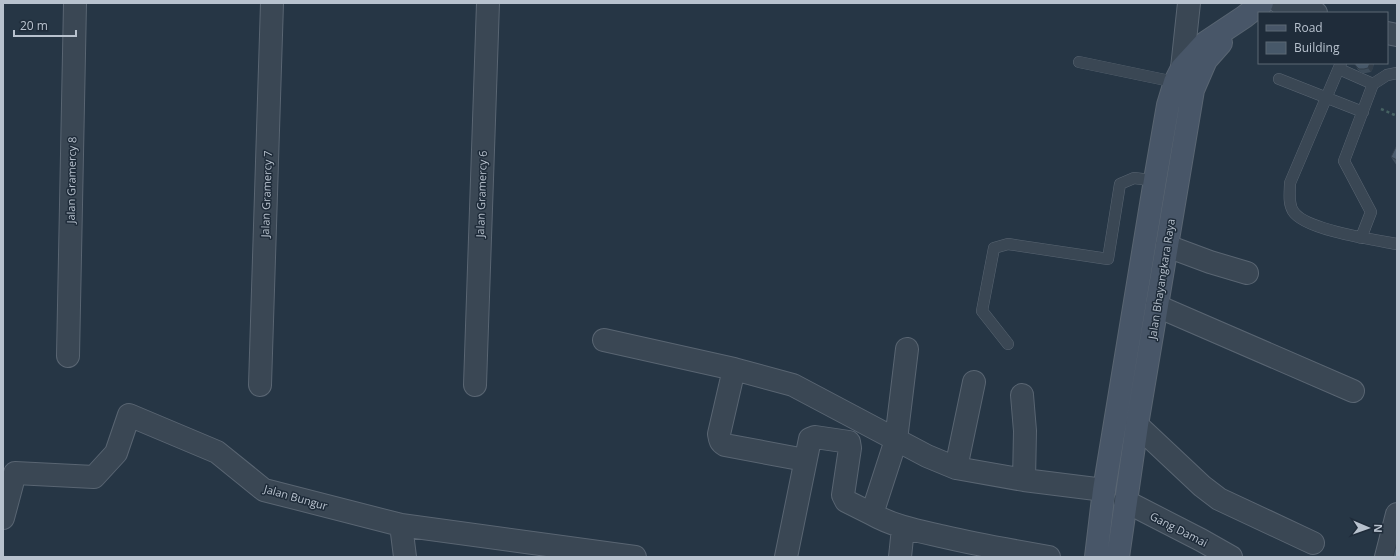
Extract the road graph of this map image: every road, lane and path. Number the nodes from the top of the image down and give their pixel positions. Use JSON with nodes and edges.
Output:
{"nodes":[{"id":1,"x":75,"y":3,"type":"edge"},
{"id":2,"x":272,"y":3,"type":"edge"},
{"id":3,"x":488,"y":3,"type":"edge"},
{"id":4,"x":1190,"y":3,"type":"edge"},
{"id":5,"x":1262,"y":3,"type":"edge"},
{"id":6,"x":1280,"y":3,"type":"edge"},
{"id":7,"x":1312,"y":12,"type":"edge"},
{"id":8,"x":1244,"y":17,"type":"junction"},
{"id":9,"x":1079,"y":62,"type":"dead end"},
{"id":10,"x":1340,"y":66,"type":"edge"},
{"id":11,"x":1397,"y":73,"type":"edge"},
{"id":12,"x":1178,"y":75,"type":"junction"},
{"id":13,"x":1279,"y":79,"type":"dead end"},
{"id":14,"x":1372,"y":84,"type":"junction"},
{"id":15,"x":1327,"y":98,"type":"junction"},
{"id":16,"x":1363,"y":112,"type":"junction"},
{"id":17,"x":1155,"y":180,"type":"junction"},
{"id":18,"x":1177,"y":185,"type":"junction"},
{"id":19,"x":1361,"y":238,"type":"junction"},
{"id":20,"x":1397,"y":244,"type":"edge"},
{"id":21,"x":1167,"y":246,"type":"junction"},
{"id":22,"x":1247,"y":273,"type":"dead end"},
{"id":23,"x":1157,"y":306,"type":"junction"},
{"id":24,"x":604,"y":340,"type":"dead end"},
{"id":25,"x":1008,"y":344,"type":"dead end"},
{"id":26,"x":907,"y":349,"type":"dead end"},
{"id":27,"x":68,"y":356,"type":"dead end"},
{"id":28,"x":734,"y":369,"type":"junction"},
{"id":29,"x":974,"y":382,"type":"dead end"},
{"id":30,"x":260,"y":385,"type":"dead end"},
{"id":31,"x":475,"y":385,"type":"dead end"},
{"id":32,"x":1353,"y":392,"type":"dead end"},
{"id":33,"x":1022,"y":395,"type":"dead end"},
{"id":34,"x":1137,"y":425,"type":"junction"},
{"id":35,"x":896,"y":440,"type":"junction"},
{"id":36,"x":805,"y":460,"type":"junction"},
{"id":37,"x":956,"y":468,"type":"junction"},
{"id":38,"x":1024,"y":480,"type":"junction"},
{"id":39,"x":1104,"y":490,"type":"junction"},
{"id":40,"x":1125,"y":501,"type":"junction"},
{"id":41,"x":872,"y":514,"type":"junction"},
{"id":42,"x":1397,"y":514,"type":"edge"},
{"id":43,"x":3,"y":518,"type":"edge"},
{"id":44,"x":401,"y":524,"type":"junction"},
{"id":45,"x":903,"y":528,"type":"junction"},
{"id":46,"x":1312,"y":543,"type":"dead end"},
{"id":47,"x":1199,"y":548,"type":"edge"},
{"id":48,"x":1006,"y":553,"type":"edge"},
{"id":49,"x":405,"y":557,"type":"edge"},
{"id":50,"x":635,"y":557,"type":"edge"},
{"id":51,"x":786,"y":557,"type":"edge"},
{"id":52,"x":900,"y":557,"type":"edge"},
{"id":53,"x":1049,"y":557,"type":"edge"},
{"id":54,"x":1096,"y":557,"type":"edge"},
{"id":55,"x":1118,"y":557,"type":"edge"},
{"id":56,"x":1231,"y":557,"type":"edge"},
{"id":57,"x":1386,"y":557,"type":"edge"}],
"edges":[{"from":1,"to":27,"type":"street","name":"Jalan Gramercy 8"},
{"from":2,"to":30,"type":"street","name":"Jalan Gramercy 7"},
{"from":3,"to":31,"type":"street","name":"Jalan Gramercy 6"},
{"from":4,"to":12,"type":"street"},
{"from":5,"to":8,"type":"main road"},
{"from":6,"to":7,"type":"street"},
{"from":8,"to":12,"type":"main road"},
{"from":8,"to":18,"type":"main road","name":"Jalan Bhayangkara Raya"},
{"from":9,"to":12,"type":"lane"},
{"from":10,"to":14,"type":"lane"},
{"from":10,"to":15,"type":"lane"},
{"from":11,"to":14,"type":"lane"},
{"from":12,"to":17,"type":"main road","name":"Jalan Bhayangkara Raya"},
{"from":13,"to":15,"type":"lane"},
{"from":14,"to":16,"type":"lane"},
{"from":15,"to":16,"type":"lane"},
{"from":15,"to":19,"type":"lane"},
{"from":16,"to":19,"type":"lane"},
{"from":17,"to":18,"type":"lane"},
{"from":17,"to":25,"type":"lane"},
{"from":17,"to":39,"type":"main road","name":"Jalan Bhayangkara Raya"},
{"from":18,"to":21,"type":"main road","name":"Jalan Bhayangkara Raya"},
{"from":19,"to":20,"type":"lane"},
{"from":21,"to":22,"type":"street"},
{"from":21,"to":23,"type":"main road","name":"Jalan Bhayangkara Raya"},
{"from":23,"to":32,"type":"street"},
{"from":23,"to":34,"type":"main road","name":"Jalan Bhayangkara Raya"},
{"from":24,"to":28,"type":"street"},
{"from":26,"to":35,"type":"street"},
{"from":28,"to":35,"type":"street"},
{"from":28,"to":36,"type":"street"},
{"from":29,"to":37,"type":"street"},
{"from":33,"to":38,"type":"street"},
{"from":34,"to":40,"type":"main road","name":"Jalan Bhayangkara Raya"},
{"from":34,"to":46,"type":"street"},
{"from":35,"to":37,"type":"street"},
{"from":35,"to":41,"type":"street"},
{"from":36,"to":41,"type":"street"},
{"from":36,"to":51,"type":"street"},
{"from":37,"to":38,"type":"street"},
{"from":38,"to":39,"type":"street"},
{"from":39,"to":40,"type":"main road"},
{"from":39,"to":54,"type":"main road","name":"Jalan Bhayangkara Raya"},
{"from":40,"to":47,"type":"street","name":"Gang Damai"},
{"from":40,"to":55,"type":"main road","name":"Jalan Bhayangkara Raya"},
{"from":41,"to":45,"type":"street"},
{"from":42,"to":57,"type":"street"},
{"from":43,"to":44,"type":"street","name":"Jalan Bungur"},
{"from":44,"to":49,"type":"street"},
{"from":44,"to":50,"type":"street","name":"Jalan Bungur"},
{"from":45,"to":48,"type":"street"},
{"from":45,"to":52,"type":"street"},
{"from":47,"to":56,"type":"street","name":"Gang Damai"},
{"from":48,"to":53,"type":"street"}]}
